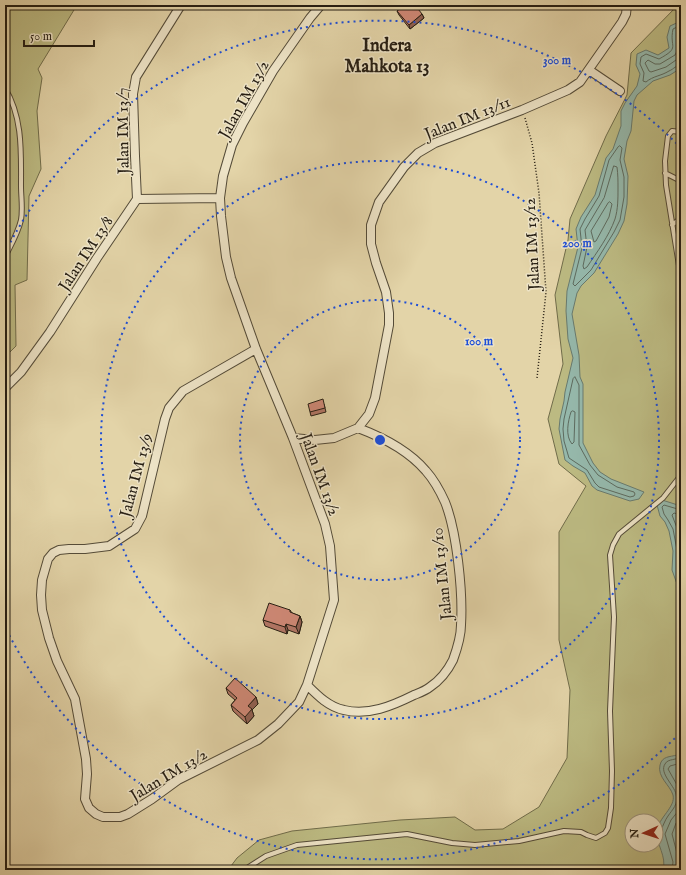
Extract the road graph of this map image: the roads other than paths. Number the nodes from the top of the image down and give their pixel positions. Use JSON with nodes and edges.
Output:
{"nodes":[{"id":1,"x":181,"y":5,"type":"edge"},
{"id":2,"x":320,"y":5,"type":"edge"},
{"id":3,"x":627,"y":5,"type":"edge"},
{"id":4,"x":589,"y":70,"type":"junction"},
{"id":5,"x":5,"y":88,"type":"edge"},
{"id":6,"x":620,"y":91,"type":"dead end"},
{"id":7,"x":681,"y":132,"type":"edge"},
{"id":8,"x":665,"y":173,"type":"junction"},
{"id":9,"x":681,"y":181,"type":"edge"},
{"id":10,"x":220,"y":198,"type":"junction"},
{"id":11,"x":137,"y":199,"type":"junction"},
{"id":12,"x":681,"y":218,"type":"edge"},
{"id":13,"x":672,"y":225,"type":"junction"},
{"id":14,"x":5,"y":257,"type":"edge"},
{"id":15,"x":681,"y":278,"type":"edge"},
{"id":16,"x":681,"y":337,"type":"edge"},
{"id":17,"x":681,"y":342,"type":"edge"},
{"id":18,"x":256,"y":350,"type":"junction"},
{"id":19,"x":5,"y":388,"type":"edge"},
{"id":20,"x":358,"y":428,"type":"junction"},
{"id":21,"x":292,"y":438,"type":"junction"},
{"id":22,"x":681,"y":475,"type":"edge"},
{"id":23,"x":307,"y":685,"type":"junction"},
{"id":24,"x":87,"y":774,"type":"joint"},
{"id":25,"x":244,"y":870,"type":"edge"}],
"edges":[{"from":1,"to":11,"type":"street","name":"Jalan IM 13/7"},
{"from":2,"to":10,"type":"street","name":"Jalan IM 13/2"},
{"from":3,"to":4,"type":"street","name":"Jalan IM 13/11"},
{"from":4,"to":6,"type":"street"},
{"from":4,"to":20,"type":"street","name":"Jalan IM 13/11"},
{"from":5,"to":14,"type":"lane"},
{"from":7,"to":8,"type":"lane"},
{"from":8,"to":9,"type":"lane"},
{"from":8,"to":13,"type":"lane"},
{"from":10,"to":11,"type":"street"},
{"from":10,"to":18,"type":"street","name":"Jalan IM 13/2"},
{"from":11,"to":19,"type":"street","name":"Jalan IM 13/8"},
{"from":12,"to":13,"type":"lane"},
{"from":13,"to":15,"type":"lane"},
{"from":16,"to":17,"type":"lane"},
{"from":18,"to":21,"type":"street","name":"Jalan IM 13/2"},
{"from":18,"to":24,"type":"street","name":"Jalan IM 13/9"},
{"from":20,"to":21,"type":"street"},
{"from":20,"to":23,"type":"street","name":"Jalan IM 13/10"},
{"from":21,"to":23,"type":"street","name":"Jalan IM 13/2"},
{"from":22,"to":25,"type":"lane"},
{"from":23,"to":24,"type":"street","name":"Jalan IM 13/2"}]}
